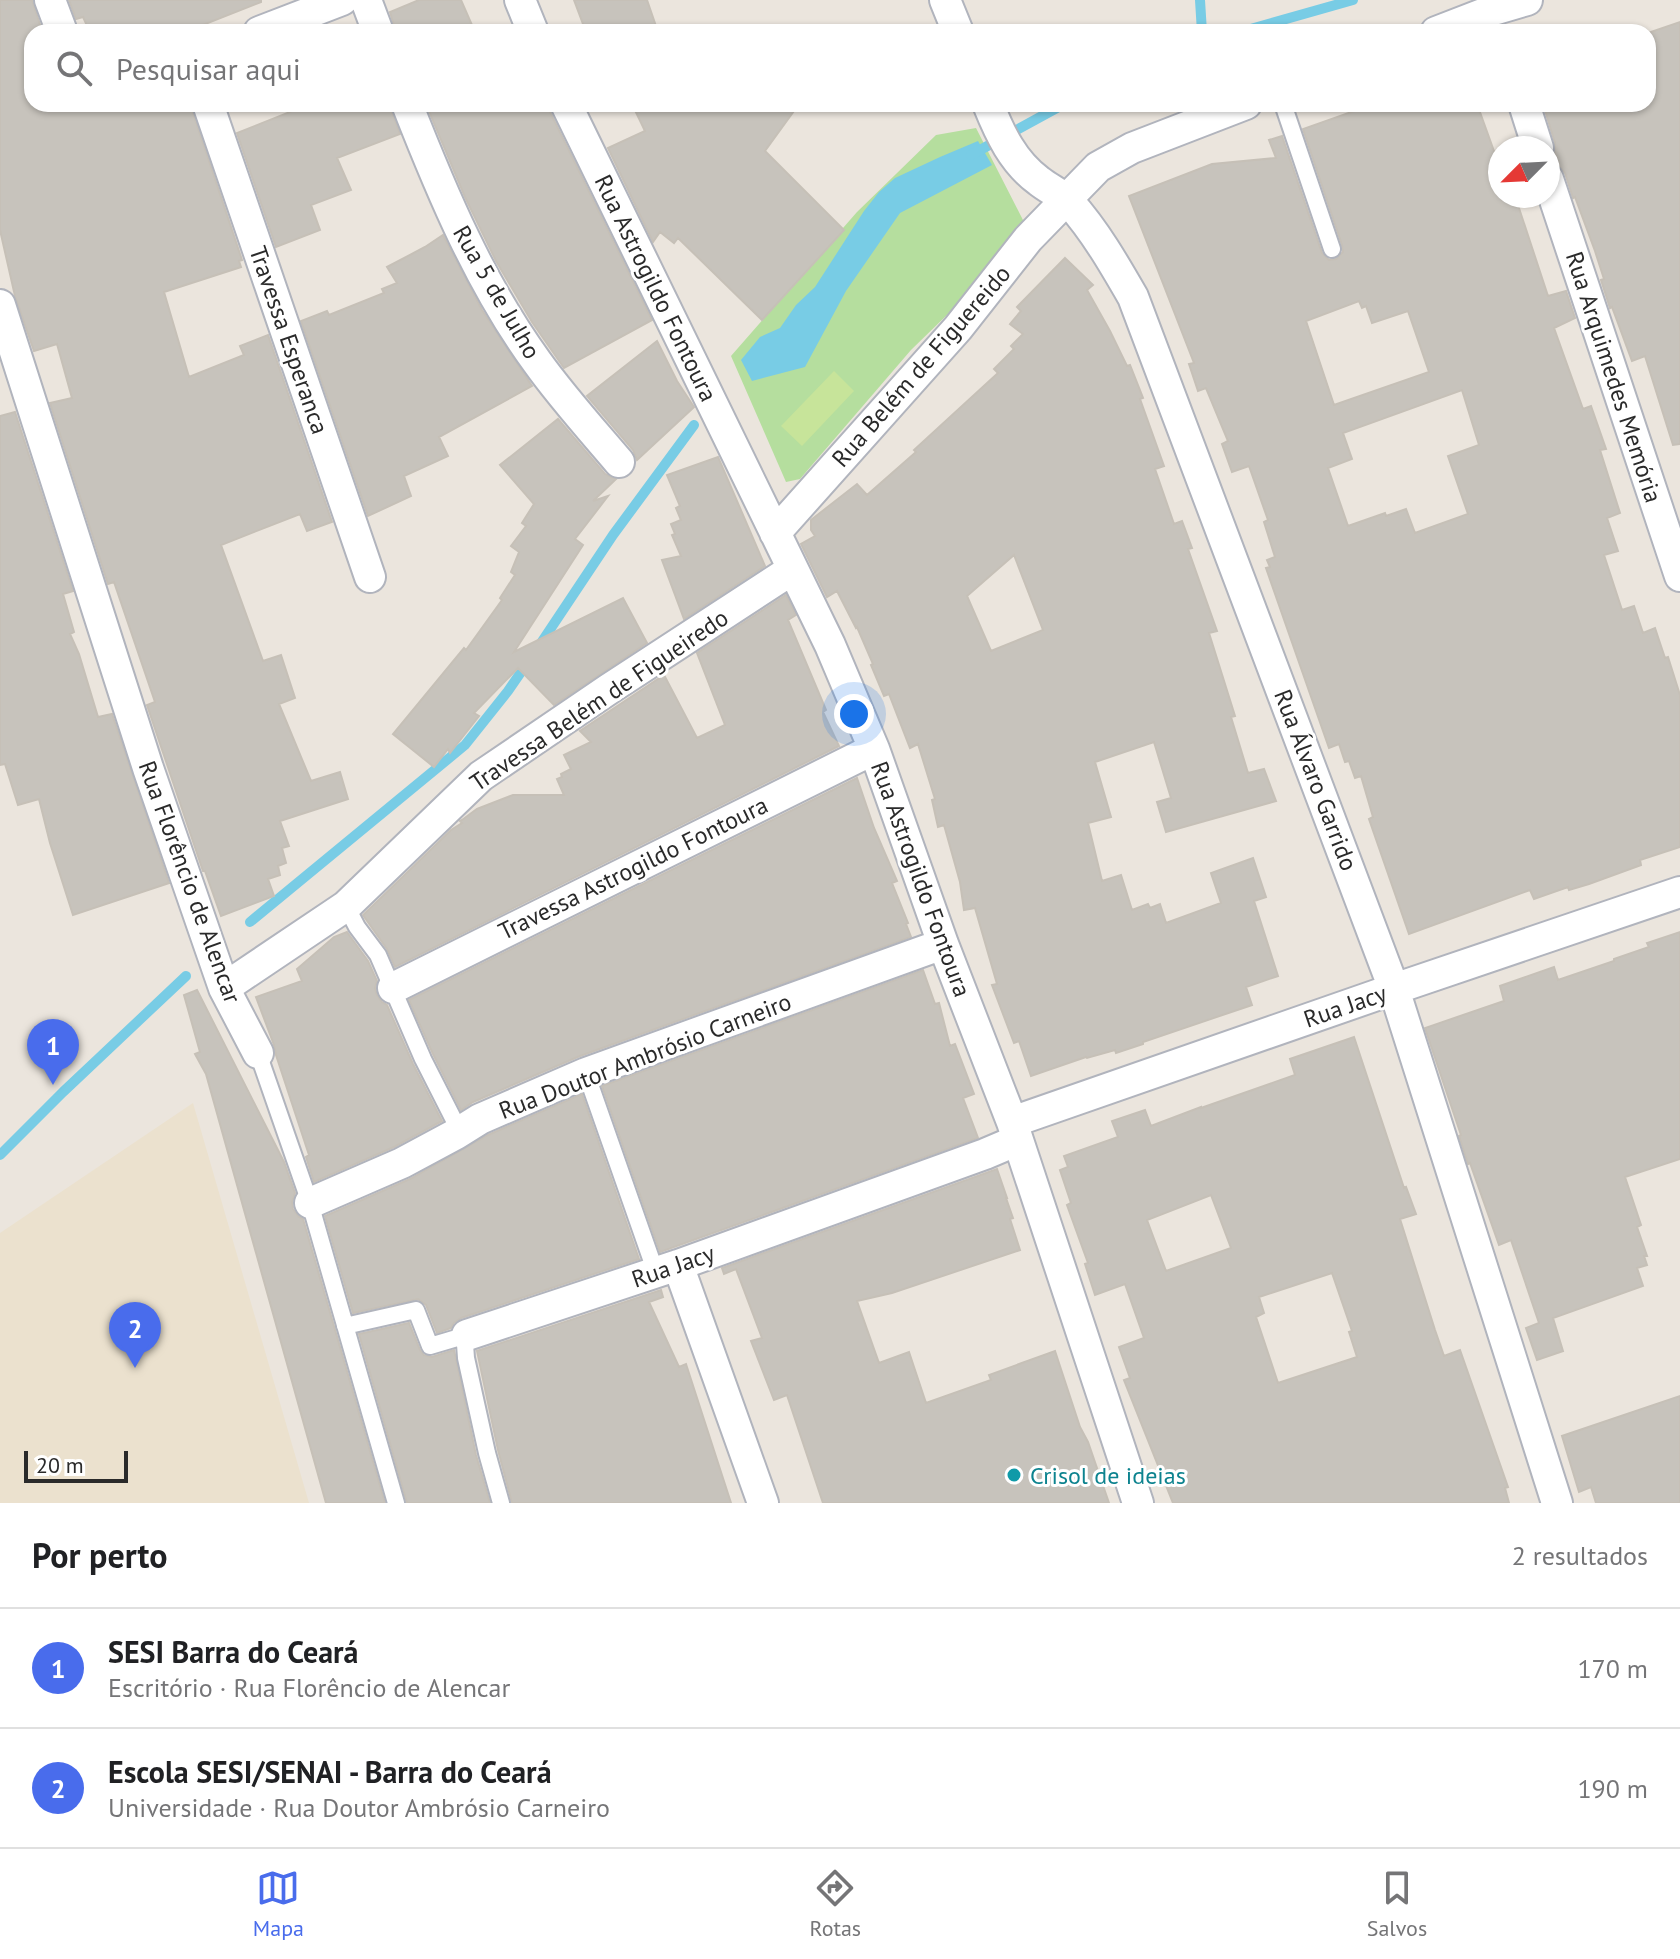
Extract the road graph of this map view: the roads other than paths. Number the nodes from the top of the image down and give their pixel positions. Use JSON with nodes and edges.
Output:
{"nodes":[{"id":1,"x":50,"y":0,"type":"edge"},
{"id":2,"x":342,"y":0,"type":"edge"},
{"id":3,"x":366,"y":0,"type":"edge"},
{"id":4,"x":520,"y":0,"type":"edge"},
{"id":5,"x":945,"y":0,"type":"edge"},
{"id":6,"x":1527,"y":0,"type":"edge"},
{"id":7,"x":1496,"y":21,"type":"edge"},
{"id":8,"x":59,"y":24,"type":"edge"},
{"id":9,"x":280,"y":24,"type":"edge"},
{"id":10,"x":375,"y":24,"type":"edge"},
{"id":11,"x":530,"y":24,"type":"edge"},
{"id":12,"x":955,"y":24,"type":"edge"},
{"id":13,"x":211,"y":112,"type":"edge"},
{"id":14,"x":410,"y":112,"type":"edge"},
{"id":15,"x":570,"y":112,"type":"edge"},
{"id":16,"x":991,"y":112,"type":"edge"},
{"id":17,"x":1225,"y":112,"type":"edge"},
{"id":18,"x":1286,"y":112,"type":"edge"},
{"id":19,"x":1527,"y":112,"type":"edge"},
{"id":20,"x":1534,"y":136,"type":"edge"},
{"id":21,"x":1066,"y":199,"type":"junction"},
{"id":22,"x":1558,"y":208,"type":"edge"},
{"id":23,"x":1332,"y":249,"type":"dead end"},
{"id":24,"x":0,"y":305,"type":"edge"},
{"id":25,"x":619,"y":462,"type":"dead end"},
{"id":26,"x":775,"y":533,"type":"junction"},
{"id":27,"x":793,"y":569,"type":"junction"},
{"id":28,"x":1680,"y":576,"type":"edge"},
{"id":29,"x":370,"y":577,"type":"dead end"},
{"id":30,"x":874,"y":749,"type":"junction"},
{"id":31,"x":1680,"y":892,"type":"edge"},
{"id":32,"x":346,"y":906,"type":"junction"},
{"id":33,"x":943,"y":944,"type":"junction"},
{"id":34,"x":224,"y":988,"type":"junction"},
{"id":35,"x":393,"y":988,"type":"junction"},
{"id":36,"x":1394,"y":989,"type":"junction"},
{"id":37,"x":258,"y":1053,"type":"joint"},
{"id":38,"x":586,"y":1073,"type":"junction"},
{"id":39,"x":1015,"y":1131,"type":"junction"},
{"id":40,"x":460,"y":1132,"type":"junction"},
{"id":41,"x":310,"y":1203,"type":"junction"},
{"id":42,"x":667,"y":1269,"type":"junction"},
{"id":43,"x":345,"y":1326,"type":"junction"},
{"id":44,"x":467,"y":1335,"type":"junction"},
{"id":45,"x":396,"y":1503,"type":"edge"},
{"id":46,"x":501,"y":1503,"type":"edge"},
{"id":47,"x":763,"y":1503,"type":"edge"},
{"id":48,"x":1138,"y":1503,"type":"edge"},
{"id":49,"x":1557,"y":1503,"type":"edge"}],
"edges":[{"from":1,"to":8,"type":"street"},
{"from":2,"to":9,"type":"street"},
{"from":3,"to":10,"type":"street"},
{"from":4,"to":11,"type":"street"},
{"from":5,"to":12,"type":"street"},
{"from":6,"to":7,"type":"street"},
{"from":13,"to":29,"type":"street","name":"Travessa Esperanca"},
{"from":14,"to":25,"type":"street","name":"Rua 5 de Julho"},
{"from":15,"to":26,"type":"street","name":"Rua Astrogildo Fontoura"},
{"from":16,"to":21,"type":"street","name":"Rua Álvaro Garrido"},
{"from":17,"to":21,"type":"street","name":"Rua Belém de Figuereido"},
{"from":18,"to":23,"type":"lane"},
{"from":19,"to":20,"type":"street"},
{"from":21,"to":26,"type":"street","name":"Rua Belém de Figuereido"},
{"from":21,"to":36,"type":"street","name":"Rua Álvaro Garrido"},
{"from":22,"to":28,"type":"street","name":"Rua Arquimedes Memória"},
{"from":24,"to":34,"type":"street","name":"Rua Florêncio de Alencar"},
{"from":26,"to":27,"type":"street","name":"Rua Astrogildo Fontoura"},
{"from":27,"to":30,"type":"street","name":"Rua Astrogildo Fontoura"},
{"from":27,"to":32,"type":"street","name":"Travessa Belém de Figueiredo"},
{"from":30,"to":33,"type":"street","name":"Rua Astrogildo Fontoura"},
{"from":30,"to":35,"type":"street","name":"Travessa Astrogildo Fontoura"},
{"from":31,"to":36,"type":"street","name":"Rua Jacy"},
{"from":32,"to":34,"type":"street","name":"Travessa Belém de Figueiredo"},
{"from":32,"to":35,"type":"lane"},
{"from":33,"to":38,"type":"street","name":"Rua Doutor Ambrósio Carneiro"},
{"from":33,"to":39,"type":"street","name":"Rua Astrogildo Fontoura"},
{"from":34,"to":37,"type":"street","name":"Rua Florêncio de Alencar"},
{"from":35,"to":40,"type":"lane"},
{"from":36,"to":39,"type":"street","name":"Rua Jacy"},
{"from":36,"to":49,"type":"street","name":"Rua Álvaro Garrido"},
{"from":37,"to":41,"type":"lane","name":"Rua Florêncio de Alencar"},
{"from":38,"to":40,"type":"street","name":"Rua Doutor Ambrósio Carneiro"},
{"from":38,"to":42,"type":"lane"},
{"from":39,"to":42,"type":"street","name":"Rua Jacy"},
{"from":39,"to":48,"type":"street","name":"Rua Astrogildo Fontoura"},
{"from":40,"to":41,"type":"street","name":"Rua Doutor Ambrósio Carneiro"},
{"from":41,"to":43,"type":"lane","name":"Rua Florêncio de Alencar"},
{"from":42,"to":44,"type":"street","name":"Rua Jacy"},
{"from":42,"to":47,"type":"street"},
{"from":43,"to":44,"type":"lane","name":"Rua Jacy"},
{"from":43,"to":45,"type":"lane","name":"Rua Florêncio de Alencar"},
{"from":44,"to":46,"type":"lane"}]}
